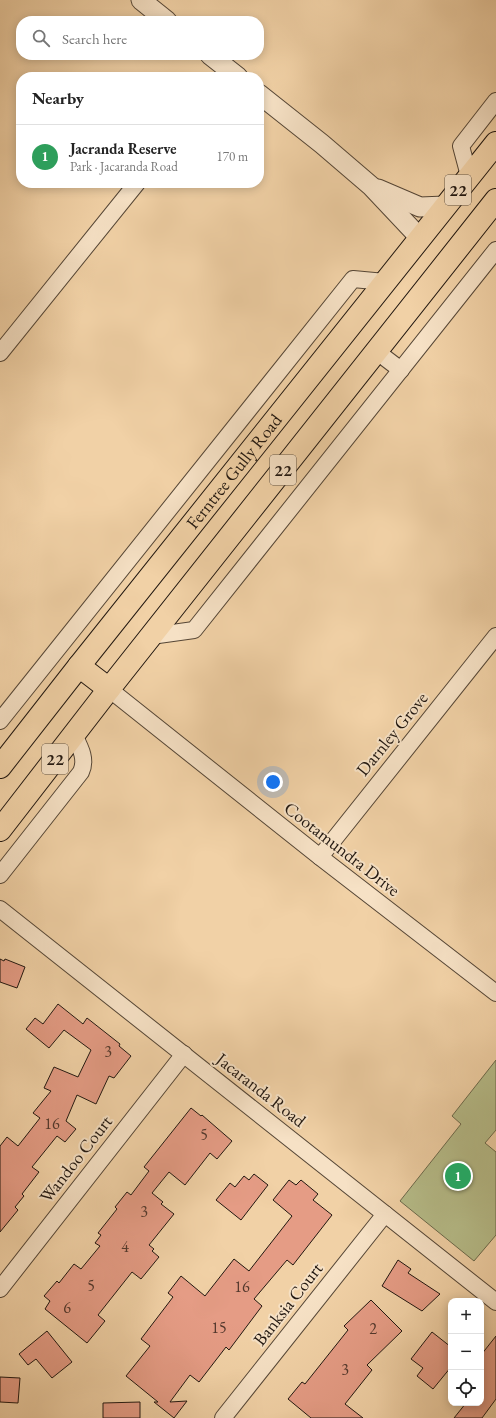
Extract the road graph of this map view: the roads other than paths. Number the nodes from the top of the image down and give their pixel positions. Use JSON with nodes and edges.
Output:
{"nodes":[{"id":1,"x":141,"y":0,"type":"edge"},
{"id":2,"x":162,"y":16,"type":"edge"},
{"id":3,"x":215,"y":60,"type":"edge"},
{"id":4,"x":227,"y":72,"type":"edge"},
{"id":5,"x":264,"y":98,"type":"edge"},
{"id":6,"x":496,"y":100,"type":"edge"},
{"id":7,"x":496,"y":142,"type":"edge"},
{"id":8,"x":469,"y":176,"type":"junction"},
{"id":9,"x":372,"y":186,"type":"junction"},
{"id":10,"x":133,"y":188,"type":"edge"},
{"id":11,"x":496,"y":200,"type":"edge"},
{"id":12,"x":446,"y":206,"type":"junction"},
{"id":13,"x":420,"y":238,"type":"junction"},
{"id":14,"x":456,"y":250,"type":"junction"},
{"id":15,"x":496,"y":250,"type":"edge"},
{"id":16,"x":385,"y":282,"type":"junction"},
{"id":17,"x":3,"y":344,"type":"edge"},
{"id":18,"x":376,"y":351,"type":"junction"},
{"id":19,"x":401,"y":370,"type":"junction"},
{"id":20,"x":151,"y":636,"type":"junction"},
{"id":21,"x":496,"y":636,"type":"edge"},
{"id":22,"x":79,"y":666,"type":"junction"},
{"id":23,"x":109,"y":689,"type":"junction"},
{"id":24,"x":0,"y":721,"type":"edge"},
{"id":25,"x":74,"y":735,"type":"junction"},
{"id":26,"x":0,"y":767,"type":"edge"},
{"id":27,"x":0,"y":830,"type":"edge"},
{"id":28,"x":320,"y":857,"type":"junction"},
{"id":29,"x":0,"y":875,"type":"edge"},
{"id":30,"x":0,"y":909,"type":"edge"},
{"id":31,"x":496,"y":993,"type":"edge"},
{"id":32,"x":184,"y":1054,"type":"junction"},
{"id":33,"x":385,"y":1214,"type":"junction"},
{"id":34,"x":0,"y":1289,"type":"edge"},
{"id":35,"x":496,"y":1302,"type":"edge"},
{"id":36,"x":223,"y":1418,"type":"edge"}],
"edges":[{"from":1,"to":2,"type":"street"},
{"from":3,"to":4,"type":"street"},
{"from":5,"to":9,"type":"street"},
{"from":6,"to":8,"type":"street"},
{"from":7,"to":8,"type":"main road","name":"Ferntree Gully Road","number":"22"},
{"from":8,"to":12,"type":"main road","name":"Ferntree Gully Road","number":"22"},
{"from":9,"to":12,"type":"street"},
{"from":9,"to":13,"type":"street"},
{"from":10,"to":17,"type":"street"},
{"from":11,"to":14,"type":"main road","name":"Ferntree Gully Road","number":"22"},
{"from":12,"to":13,"type":"main road","name":"Ferntree Gully Road","number":"22"},
{"from":13,"to":14,"type":"main road"},
{"from":13,"to":16,"type":"main road","name":"Ferntree Gully Road","number":"22"},
{"from":14,"to":18,"type":"main road","name":"Ferntree Gully Road","number":"22"},
{"from":15,"to":19,"type":"street"},
{"from":16,"to":22,"type":"main road","name":"Ferntree Gully Road","number":"22"},
{"from":16,"to":24,"type":"street"},
{"from":18,"to":19,"type":"street"},
{"from":18,"to":20,"type":"main road","name":"Ferntree Gully Road","number":"22"},
{"from":19,"to":20,"type":"street"},
{"from":20,"to":23,"type":"main road","name":"Ferntree Gully Road","number":"22"},
{"from":21,"to":28,"type":"street","name":"Darnley Grove"},
{"from":22,"to":23,"type":"main road"},
{"from":22,"to":26,"type":"main road","name":"Ferntree Gully Road","number":"22"},
{"from":23,"to":25,"type":"main road","name":"Ferntree Gully Road","number":"22"},
{"from":23,"to":28,"type":"street","name":"Cootamundra Drive"},
{"from":25,"to":27,"type":"main road","name":"Ferntree Gully Road","number":"22"},
{"from":25,"to":29,"type":"street"},
{"from":28,"to":31,"type":"street","name":"Cootamundra Drive"},
{"from":30,"to":32,"type":"street","name":"Jacaranda Road"},
{"from":32,"to":33,"type":"street","name":"Jacaranda Road"},
{"from":32,"to":34,"type":"street","name":"Wandoo Court"},
{"from":33,"to":35,"type":"street","name":"Jacaranda Road"},
{"from":33,"to":36,"type":"street","name":"Banksia Court"}]}
